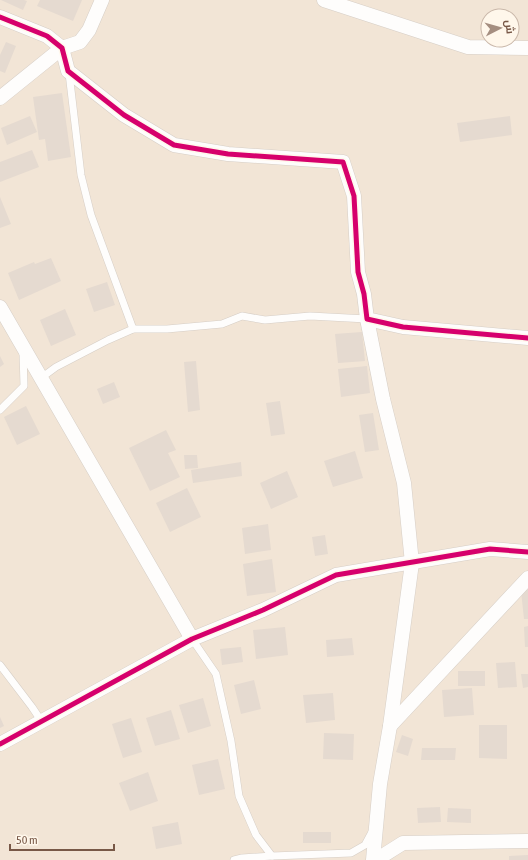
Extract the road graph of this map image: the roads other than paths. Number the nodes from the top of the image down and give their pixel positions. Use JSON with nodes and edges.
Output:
{"nodes":[{"id":1,"x":102,"y":0,"type":"edge"},
{"id":2,"x":324,"y":0,"type":"edge"},
{"id":3,"x":0,"y":17,"type":"edge"},
{"id":4,"x":62,"y":48,"type":"junction"},
{"id":5,"x":528,"y":48,"type":"edge"},
{"id":6,"x":68,"y":71,"type":"junction"},
{"id":7,"x":0,"y":98,"type":"edge"},
{"id":8,"x":0,"y":307,"type":"edge"},
{"id":9,"x":367,"y":319,"type":"junction"},
{"id":10,"x":133,"y":329,"type":"junction"},
{"id":11,"x":528,"y":338,"type":"edge"},
{"id":12,"x":23,"y":348,"type":"junction"},
{"id":13,"x":41,"y":378,"type":"junction"},
{"id":14,"x":0,"y":410,"type":"edge"},
{"id":15,"x":528,"y":552,"type":"edge"},
{"id":16,"x":412,"y":563,"type":"junction"},
{"id":17,"x":528,"y":578,"type":"edge"},
{"id":18,"x":192,"y":639,"type":"junction"},
{"id":19,"x":0,"y":665,"type":"edge"},
{"id":20,"x":42,"y":722,"type":"junction"},
{"id":21,"x":390,"y":726,"type":"junction"},
{"id":22,"x":0,"y":744,"type":"edge"},
{"id":23,"x":376,"y":825,"type":"junction"},
{"id":24,"x":528,"y":841,"type":"edge"},
{"id":25,"x":272,"y":856,"type":"junction"},
{"id":26,"x":234,"y":860,"type":"edge"},
{"id":27,"x":373,"y":860,"type":"edge"},
{"id":28,"x":376,"y":860,"type":"edge"}],
"edges":[{"from":1,"to":4,"type":"street"},
{"from":2,"to":5,"type":"street"},
{"from":3,"to":4,"type":"street"},
{"from":4,"to":6,"type":"street"},
{"from":4,"to":7,"type":"street"},
{"from":6,"to":9,"type":"street"},
{"from":6,"to":10,"type":"lane"},
{"from":8,"to":12,"type":"street"},
{"from":9,"to":10,"type":"lane"},
{"from":9,"to":11,"type":"street"},
{"from":9,"to":16,"type":"street"},
{"from":10,"to":13,"type":"lane"},
{"from":12,"to":13,"type":"street"},
{"from":12,"to":14,"type":"lane"},
{"from":13,"to":18,"type":"street"},
{"from":15,"to":16,"type":"street"},
{"from":16,"to":18,"type":"street"},
{"from":16,"to":21,"type":"street"},
{"from":17,"to":21,"type":"street"},
{"from":18,"to":20,"type":"street"},
{"from":18,"to":25,"type":"lane"},
{"from":19,"to":20,"type":"lane"},
{"from":20,"to":22,"type":"street"},
{"from":21,"to":23,"type":"street"},
{"from":23,"to":25,"type":"lane"},
{"from":23,"to":27,"type":"street"},
{"from":24,"to":28,"type":"street"},
{"from":25,"to":26,"type":"lane"}]}
